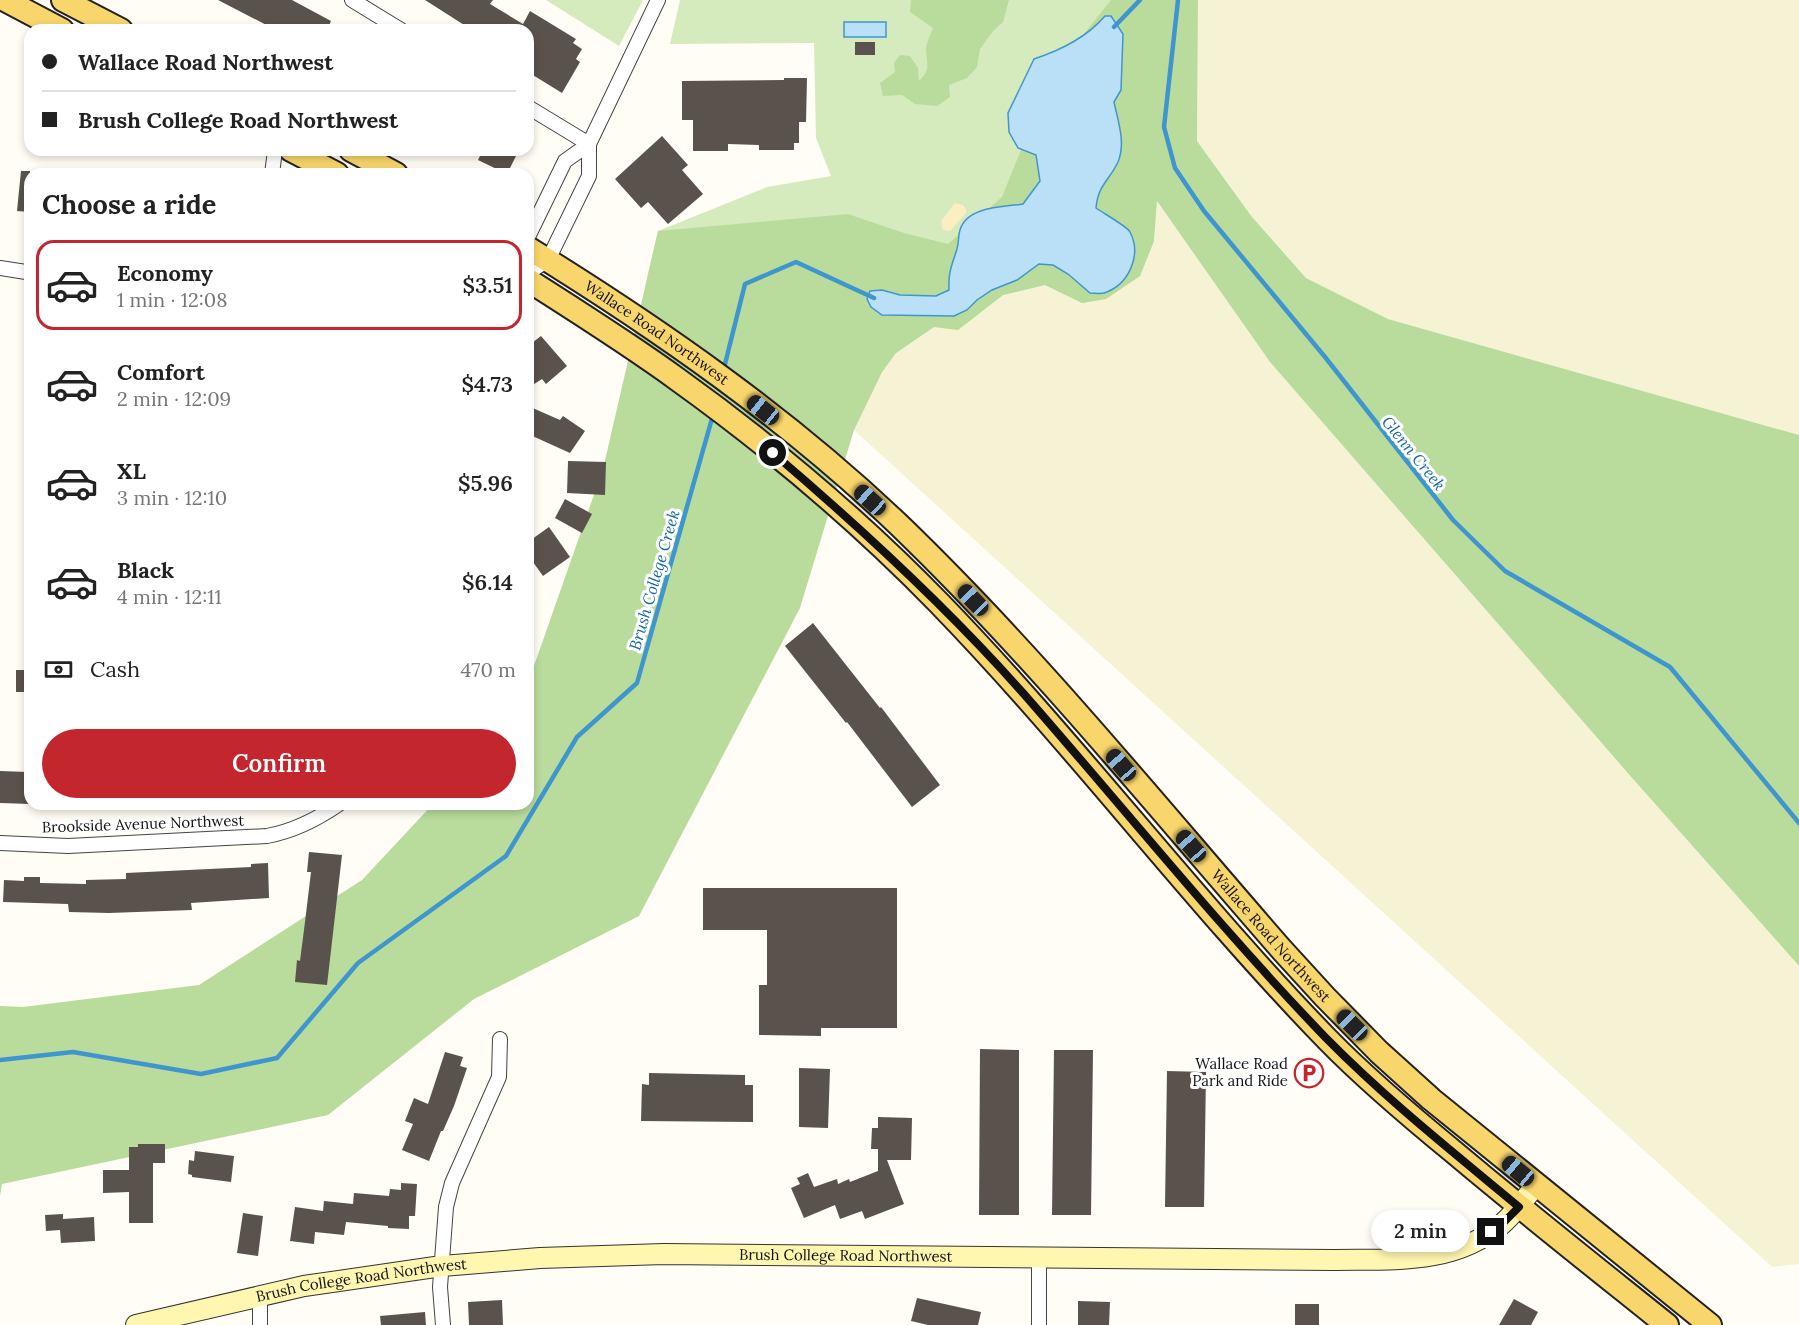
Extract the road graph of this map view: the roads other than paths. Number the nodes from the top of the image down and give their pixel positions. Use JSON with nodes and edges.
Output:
{"nodes":[{"id":1,"x":5,"y":0,"type":"edge"},
{"id":2,"x":63,"y":0,"type":"edge"},
{"id":3,"x":352,"y":0,"type":"edge"},
{"id":4,"x":658,"y":0,"type":"edge"},
{"id":5,"x":51,"y":24,"type":"edge"},
{"id":6,"x":109,"y":24,"type":"edge"},
{"id":7,"x":391,"y":24,"type":"edge"},
{"id":8,"x":534,"y":111,"type":"edge"},
{"id":9,"x":589,"y":144,"type":"junction"},
{"id":10,"x":302,"y":156,"type":"edge"},
{"id":11,"x":362,"y":156,"type":"edge"},
{"id":12,"x":326,"y":168,"type":"edge"},
{"id":13,"x":385,"y":168,"type":"edge"},
{"id":14,"x":534,"y":225,"type":"edge"},
{"id":15,"x":534,"y":252,"type":"edge"},
{"id":16,"x":548,"y":260,"type":"junction"},
{"id":17,"x":0,"y":268,"type":"edge"},
{"id":18,"x":534,"y":269,"type":"edge"},
{"id":19,"x":24,"y":272,"type":"edge"},
{"id":20,"x":534,"y":284,"type":"edge"},
{"id":21,"x":331,"y":810,"type":"edge"},
{"id":22,"x":0,"y":843,"type":"edge"},
{"id":23,"x":500,"y":1038,"type":"dead end"},
{"id":24,"x":1536,"y":1185,"type":"junction"},
{"id":25,"x":1519,"y":1207,"type":"junction"},
{"id":26,"x":1039,"y":1257,"type":"junction"},
{"id":27,"x":442,"y":1266,"type":"junction"},
{"id":28,"x":260,"y":1296,"type":"junction"},
{"id":29,"x":136,"y":1325,"type":"edge"},
{"id":30,"x":260,"y":1325,"type":"edge"},
{"id":31,"x":443,"y":1325,"type":"edge"},
{"id":32,"x":1039,"y":1325,"type":"edge"},
{"id":33,"x":1667,"y":1325,"type":"edge"},
{"id":34,"x":1710,"y":1325,"type":"edge"}],
"edges":[{"from":1,"to":5,"type":"main road"},
{"from":2,"to":6,"type":"main road"},
{"from":3,"to":7,"type":"street"},
{"from":4,"to":9,"type":"street"},
{"from":8,"to":9,"type":"street"},
{"from":9,"to":14,"type":"street"},
{"from":9,"to":16,"type":"street"},
{"from":10,"to":12,"type":"main road"},
{"from":11,"to":13,"type":"main road"},
{"from":15,"to":16,"type":"main road","name":"Wallace Road Northwest"},
{"from":16,"to":18,"type":"street"},
{"from":16,"to":24,"type":"main road","name":"Wallace Road Northwest"},
{"from":17,"to":19,"type":"street"},
{"from":20,"to":25,"type":"main road","name":"Wallace Road Northwest"},
{"from":21,"to":22,"type":"street","name":"Brookside Avenue Northwest"},
{"from":23,"to":27,"type":"street"},
{"from":24,"to":25,"type":"street","name":"Brush College Road Northwest"},
{"from":24,"to":34,"type":"main road","name":"Wallace Road Northwest"},
{"from":25,"to":26,"type":"street","name":"Brush College Road Northwest"},
{"from":25,"to":33,"type":"main road","name":"Wallace Road Northwest"},
{"from":26,"to":27,"type":"street","name":"Brush College Road Northwest"},
{"from":26,"to":32,"type":"street"},
{"from":27,"to":28,"type":"street","name":"Brush College Road Northwest"},
{"from":27,"to":31,"type":"street"},
{"from":28,"to":29,"type":"street","name":"Brush College Road Northwest"},
{"from":28,"to":30,"type":"street"}]}
